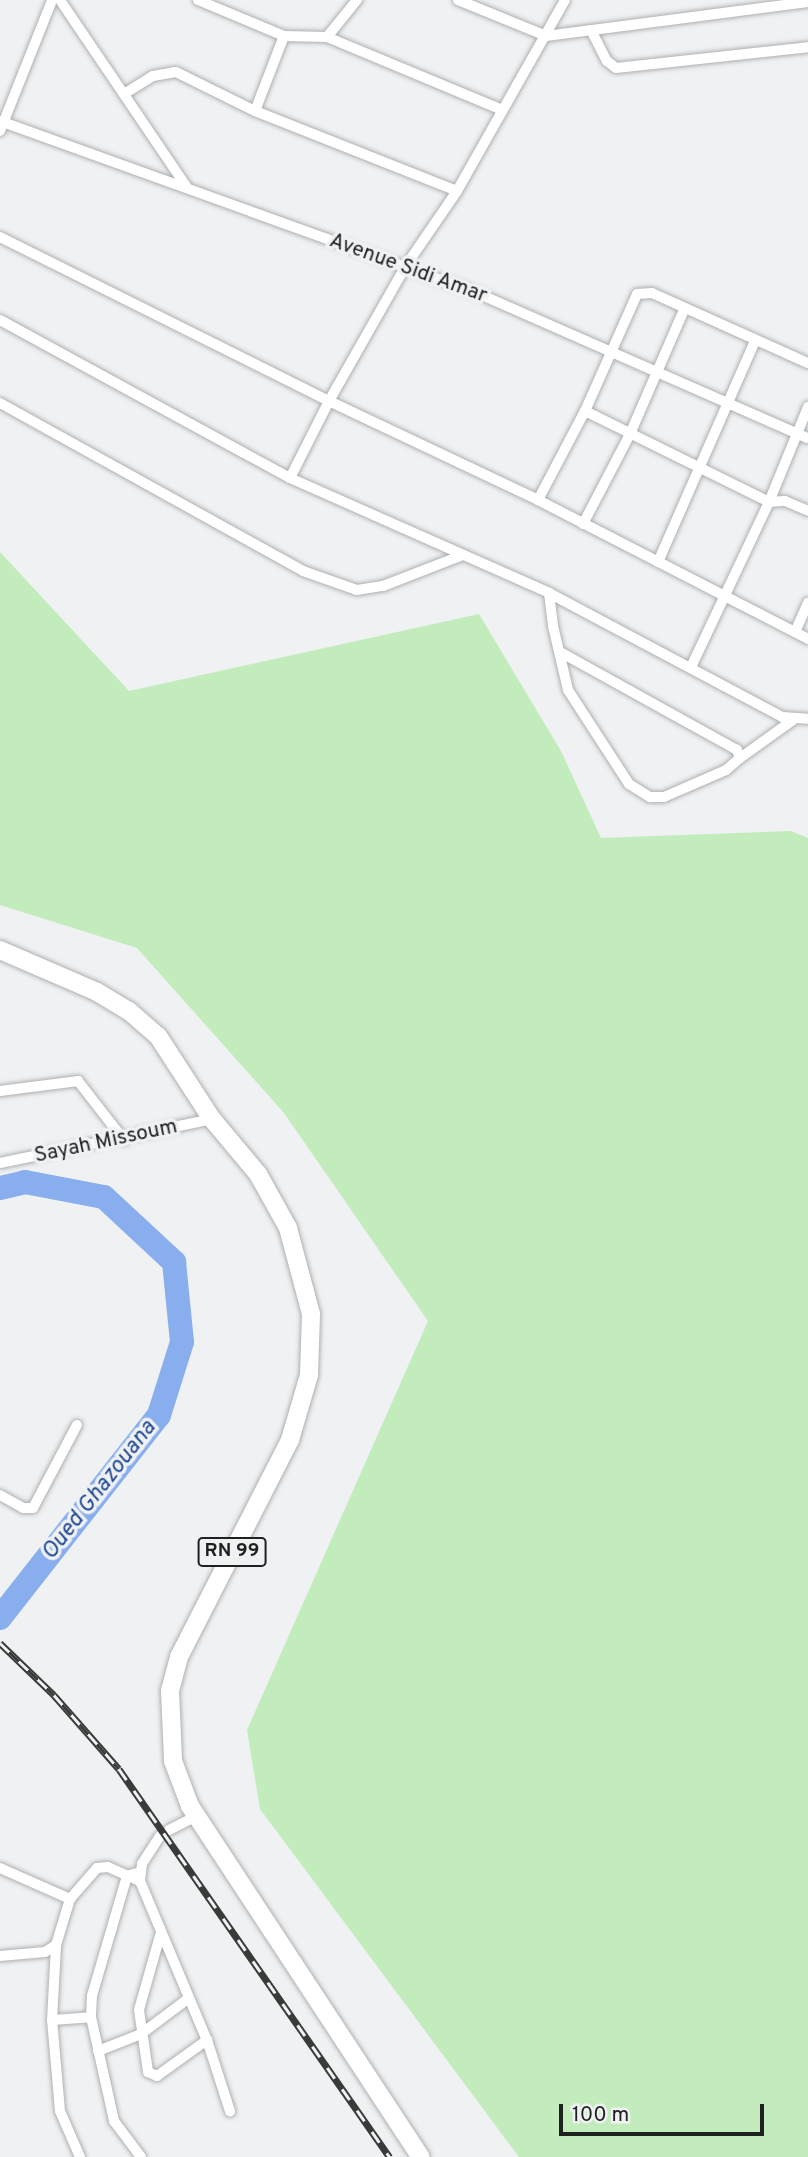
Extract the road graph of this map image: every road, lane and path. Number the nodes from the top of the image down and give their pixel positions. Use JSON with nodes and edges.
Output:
{"nodes":[{"id":1,"x":52,"y":0,"type":"edge"},
{"id":2,"x":60,"y":0,"type":"edge"},
{"id":3,"x":198,"y":0,"type":"edge"},
{"id":4,"x":357,"y":0,"type":"edge"},
{"id":5,"x":458,"y":0,"type":"edge"},
{"id":6,"x":565,"y":0,"type":"edge"},
{"id":7,"x":808,"y":2,"type":"edge"},
{"id":8,"x":591,"y":30,"type":"junction"},
{"id":9,"x":284,"y":36,"type":"junction"},
{"id":10,"x":546,"y":36,"type":"junction"},
{"id":11,"x":327,"y":37,"type":"junction"},
{"id":12,"x":808,"y":47,"type":"edge"},
{"id":13,"x":124,"y":94,"type":"junction"},
{"id":14,"x":502,"y":110,"type":"junction"},
{"id":15,"x":255,"y":111,"type":"junction"},
{"id":16,"x":1,"y":124,"type":"edge"},
{"id":17,"x":186,"y":186,"type":"junction"},
{"id":18,"x":457,"y":191,"type":"junction"},
{"id":19,"x":0,"y":237,"type":"edge"},
{"id":20,"x":405,"y":267,"type":"junction"},
{"id":21,"x":684,"y":310,"type":"junction"},
{"id":22,"x":0,"y":320,"type":"edge"},
{"id":23,"x":755,"y":341,"type":"junction"},
{"id":24,"x":610,"y":354,"type":"junction"},
{"id":25,"x":808,"y":363,"type":"edge"},
{"id":26,"x":656,"y":375,"type":"junction"},
{"id":27,"x":329,"y":401,"type":"junction"},
{"id":28,"x":729,"y":402,"type":"junction"},
{"id":29,"x":0,"y":403,"type":"edge"},
{"id":30,"x":808,"y":407,"type":"edge"},
{"id":31,"x":585,"y":411,"type":"junction"},
{"id":32,"x":630,"y":434,"type":"junction"},
{"id":33,"x":803,"y":435,"type":"edge"},
{"id":34,"x":697,"y":468,"type":"junction"},
{"id":35,"x":290,"y":478,"type":"junction"},
{"id":36,"x":538,"y":500,"type":"junction"},
{"id":37,"x":769,"y":502,"type":"junction"},
{"id":38,"x":808,"y":511,"type":"edge"},
{"id":39,"x":583,"y":524,"type":"junction"},
{"id":40,"x":463,"y":555,"type":"junction"},
{"id":41,"x":658,"y":562,"type":"junction"},
{"id":42,"x":549,"y":593,"type":"junction"},
{"id":43,"x":726,"y":596,"type":"junction"},
{"id":44,"x":808,"y":603,"type":"edge"},
{"id":45,"x":795,"y":632,"type":"junction"},
{"id":46,"x":808,"y":639,"type":"edge"},
{"id":47,"x":560,"y":652,"type":"junction"},
{"id":48,"x":691,"y":667,"type":"junction"},
{"id":49,"x":808,"y":719,"type":"edge"},
{"id":50,"x":793,"y":720,"type":"junction"},
{"id":51,"x":740,"y":758,"type":"junction"},
{"id":52,"x":0,"y":950,"type":"edge"},
{"id":53,"x":0,"y":958,"type":"edge"},
{"id":54,"x":61,"y":978,"type":"junction"},
{"id":55,"x":0,"y":1091,"type":"edge"},
{"id":56,"x":212,"y":1119,"type":"junction"},
{"id":57,"x":124,"y":1140,"type":"junction"},
{"id":58,"x":0,"y":1163,"type":"edge"},
{"id":59,"x":77,"y":1424,"type":"dead end"},
{"id":60,"x":0,"y":1495,"type":"edge"},
{"id":61,"x":197,"y":1816,"type":"junction"},
{"id":62,"x":0,"y":1868,"type":"edge"},
{"id":63,"x":127,"y":1876,"type":"junction"},
{"id":64,"x":140,"y":1877,"type":"junction"},
{"id":65,"x":70,"y":1899,"type":"junction"},
{"id":66,"x":160,"y":1932,"type":"junction"},
{"id":67,"x":56,"y":1945,"type":"junction"},
{"id":68,"x":0,"y":1956,"type":"edge"},
{"id":69,"x":189,"y":1998,"type":"junction"},
{"id":70,"x":91,"y":2017,"type":"junction"},
{"id":71,"x":51,"y":2020,"type":"junction"},
{"id":72,"x":141,"y":2034,"type":"junction"},
{"id":73,"x":207,"y":2040,"type":"junction"},
{"id":74,"x":98,"y":2051,"type":"junction"},
{"id":75,"x":230,"y":2110,"type":"dead end"},
{"id":76,"x":80,"y":2157,"type":"edge"},
{"id":77,"x":142,"y":2157,"type":"edge"},
{"id":78,"x":421,"y":2157,"type":"edge"}],
"edges":[{"from":1,"to":16,"type":"street"},
{"from":2,"to":13,"type":"street"},
{"from":3,"to":9,"type":"street"},
{"from":4,"to":11,"type":"street"},
{"from":5,"to":10,"type":"street"},
{"from":6,"to":10,"type":"street"},
{"from":7,"to":8,"type":"street"},
{"from":8,"to":10,"type":"street"},
{"from":8,"to":12,"type":"street"},
{"from":9,"to":11,"type":"street"},
{"from":9,"to":15,"type":"street"},
{"from":10,"to":14,"type":"street"},
{"from":11,"to":14,"type":"street"},
{"from":13,"to":15,"type":"street"},
{"from":13,"to":17,"type":"street"},
{"from":14,"to":18,"type":"street"},
{"from":15,"to":18,"type":"street"},
{"from":16,"to":17,"type":"street","name":"Avenue Sidi Amar"},
{"from":17,"to":20,"type":"street","name":"Avenue Sidi Amar"},
{"from":18,"to":20,"type":"street"},
{"from":19,"to":27,"type":"street"},
{"from":20,"to":24,"type":"street","name":"Avenue Sidi Amar"},
{"from":20,"to":27,"type":"street"},
{"from":21,"to":23,"type":"street"},
{"from":21,"to":24,"type":"street"},
{"from":21,"to":26,"type":"street"},
{"from":22,"to":35,"type":"street"},
{"from":23,"to":25,"type":"street"},
{"from":23,"to":28,"type":"street"},
{"from":24,"to":26,"type":"street","name":"Avenue Sidi Amar"},
{"from":24,"to":31,"type":"street"},
{"from":26,"to":28,"type":"street","name":"Avenue Sidi Amar"},
{"from":26,"to":32,"type":"street"},
{"from":27,"to":35,"type":"street"},
{"from":27,"to":36,"type":"street"},
{"from":28,"to":33,"type":"street","name":"Avenue Sidi Amar"},
{"from":28,"to":34,"type":"street"},
{"from":29,"to":40,"type":"street"},
{"from":30,"to":33,"type":"street"},
{"from":31,"to":32,"type":"street"},
{"from":31,"to":36,"type":"street"},
{"from":32,"to":34,"type":"street"},
{"from":32,"to":39,"type":"street"},
{"from":33,"to":37,"type":"street"},
{"from":34,"to":37,"type":"street"},
{"from":34,"to":41,"type":"street"},
{"from":35,"to":40,"type":"street"},
{"from":36,"to":39,"type":"street"},
{"from":37,"to":38,"type":"street"},
{"from":37,"to":43,"type":"street"},
{"from":39,"to":41,"type":"street"},
{"from":40,"to":42,"type":"street"},
{"from":41,"to":43,"type":"street"},
{"from":42,"to":47,"type":"street"},
{"from":42,"to":48,"type":"street"},
{"from":43,"to":45,"type":"street"},
{"from":43,"to":48,"type":"street"},
{"from":44,"to":45,"type":"street"},
{"from":45,"to":46,"type":"street"},
{"from":47,"to":51,"type":"street"},
{"from":47,"to":51,"type":"street"},
{"from":48,"to":50,"type":"street"},
{"from":49,"to":50,"type":"street"},
{"from":50,"to":51,"type":"street"},
{"from":52,"to":54,"type":"main road","number":"RN 99"},
{"from":53,"to":54,"type":"main road","number":"RN 99"},
{"from":54,"to":56,"type":"main road","number":"RN 99"},
{"from":55,"to":57,"type":"street"},
{"from":56,"to":57,"type":"street","name":"Sayah Missoum"},
{"from":56,"to":61,"type":"main road","number":"RN 99"},
{"from":57,"to":58,"type":"street","name":"Sayah Missoum"},
{"from":59,"to":60,"type":"street"},
{"from":61,"to":64,"type":"street"},
{"from":61,"to":78,"type":"main road","number":"RN 99"},
{"from":62,"to":65,"type":"street"},
{"from":63,"to":64,"type":"street"},
{"from":63,"to":65,"type":"street"},
{"from":63,"to":70,"type":"street"},
{"from":64,"to":66,"type":"street"},
{"from":65,"to":67,"type":"street"},
{"from":66,"to":69,"type":"street"},
{"from":66,"to":72,"type":"street"},
{"from":67,"to":68,"type":"street"},
{"from":67,"to":71,"type":"street"},
{"from":69,"to":72,"type":"street"},
{"from":69,"to":73,"type":"street"},
{"from":70,"to":71,"type":"street"},
{"from":70,"to":74,"type":"street"},
{"from":71,"to":76,"type":"street"},
{"from":72,"to":73,"type":"street"},
{"from":72,"to":74,"type":"street"},
{"from":73,"to":75,"type":"street"},
{"from":74,"to":77,"type":"street"}]}
